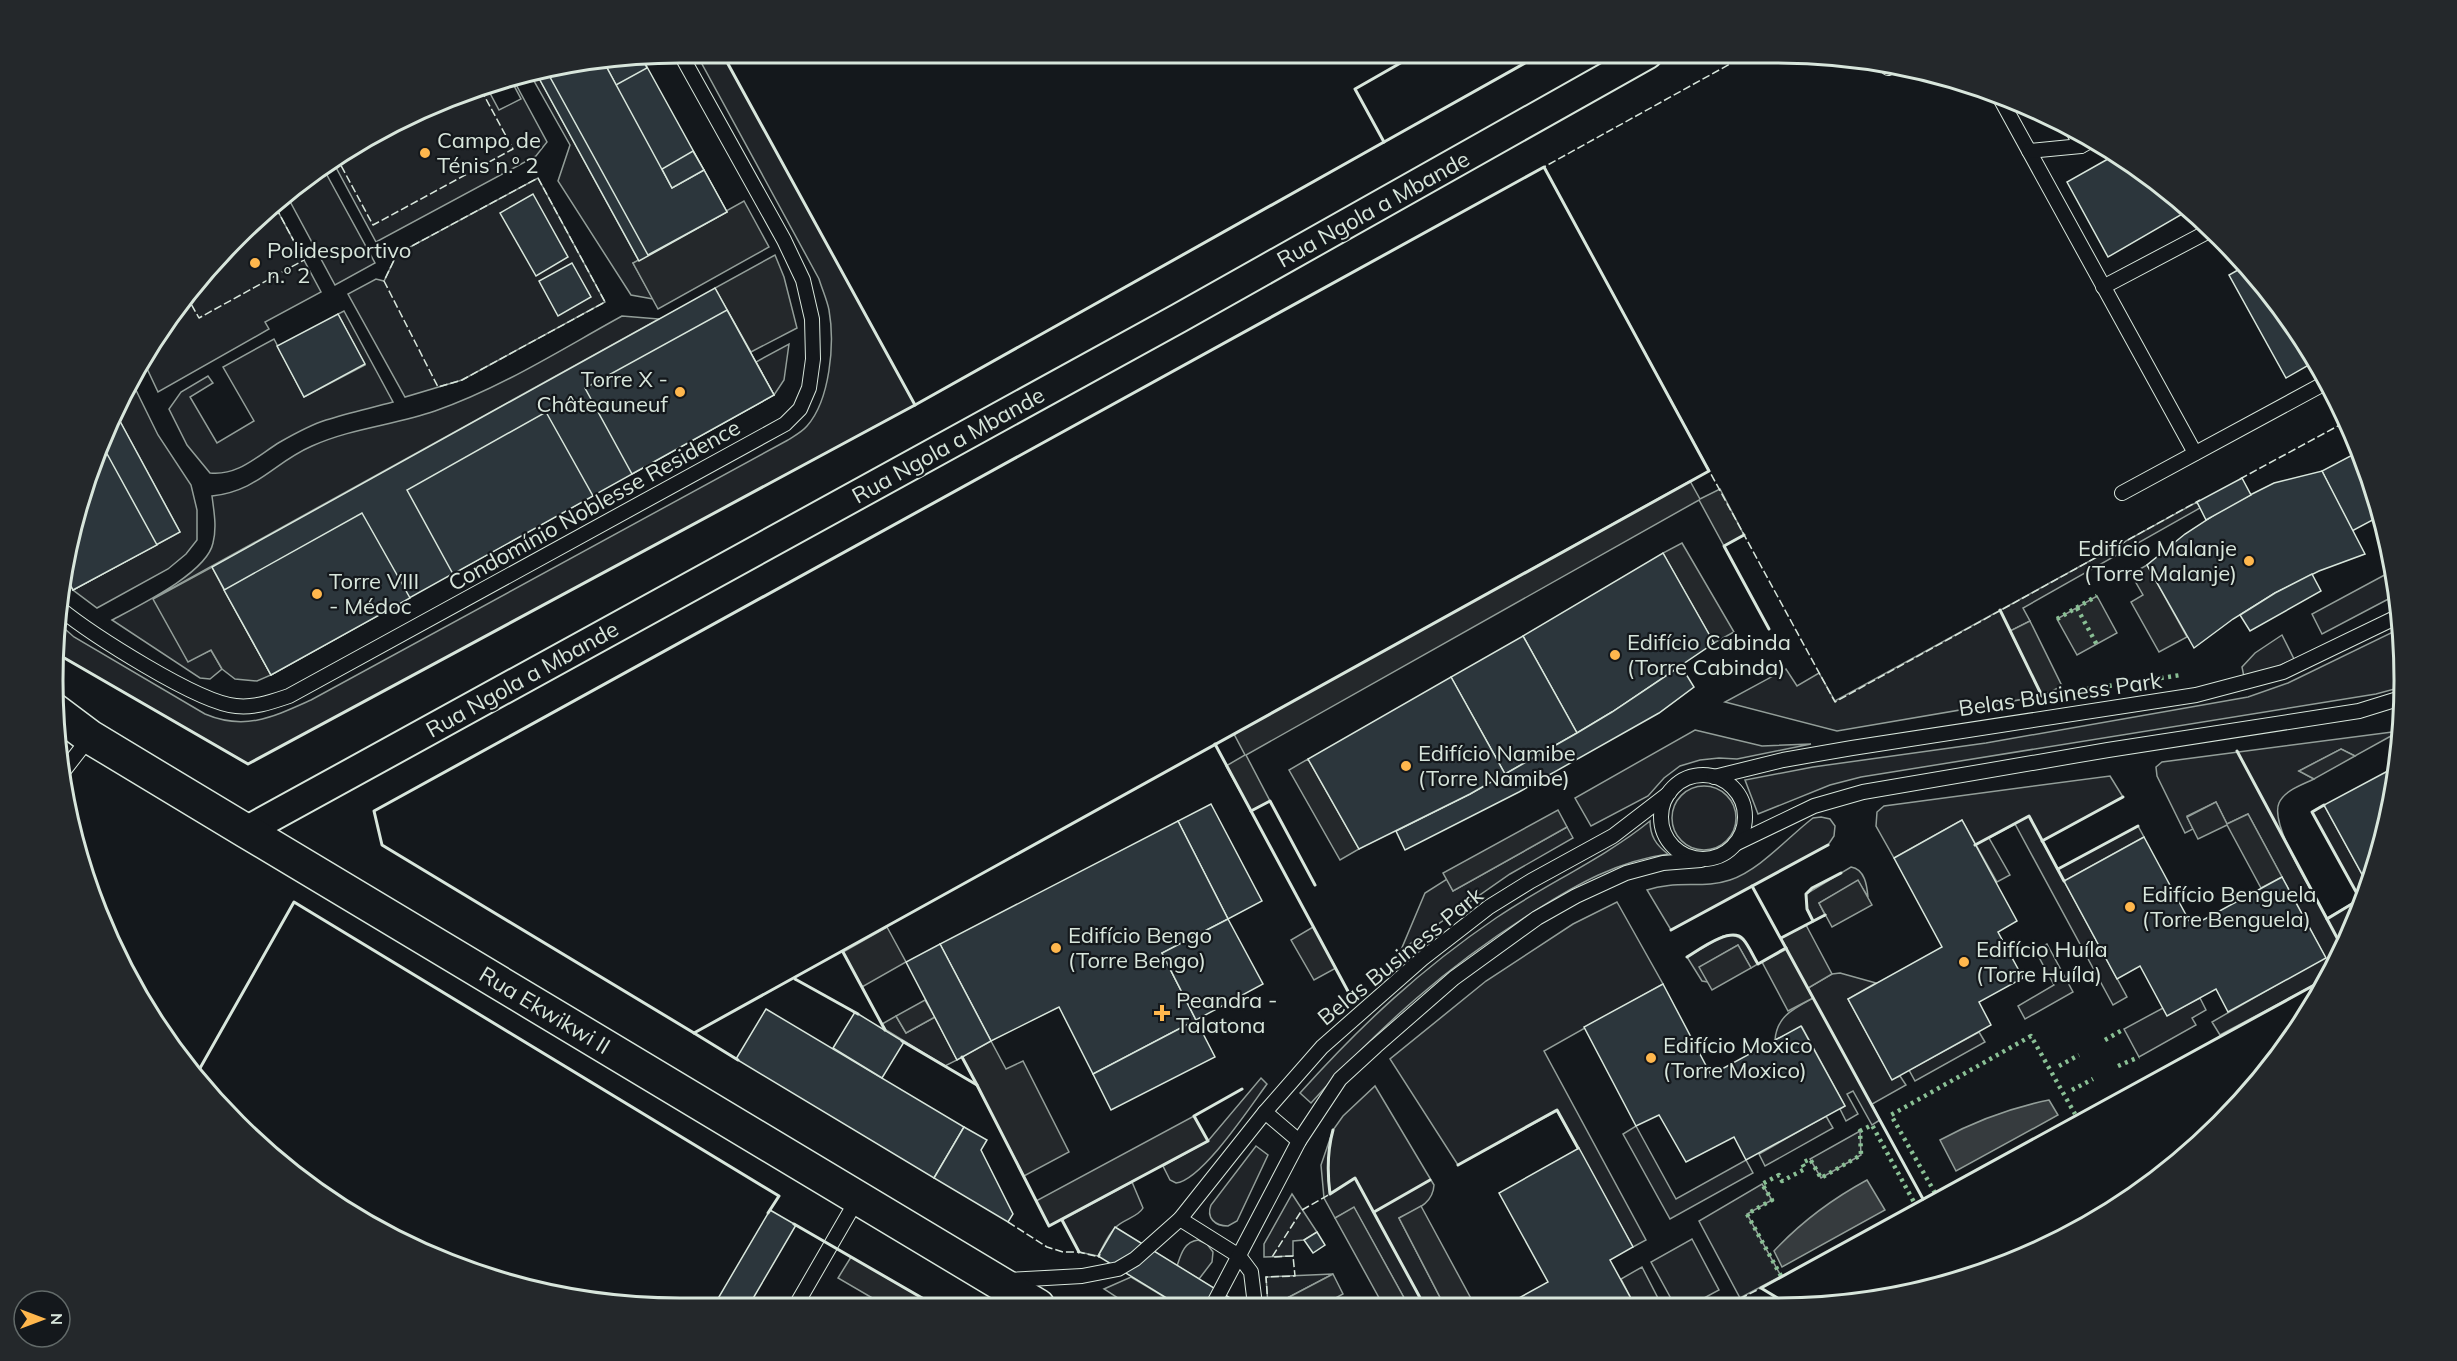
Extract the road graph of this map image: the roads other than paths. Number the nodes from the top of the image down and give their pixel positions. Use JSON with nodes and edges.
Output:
{"nodes":[{"id":1,"x":686,"y":63,"type":"edge"},
{"id":2,"x":1632,"y":63,"type":"edge"},
{"id":3,"x":2005,"y":107,"type":"edge"},
{"id":4,"x":2080,"y":143,"type":"edge"},
{"id":5,"x":2029,"y":151,"type":"junction"},
{"id":6,"x":2203,"y":234,"type":"edge"},
{"id":7,"x":2103,"y":287,"type":"junction"},
{"id":8,"x":2319,"y":386,"type":"edge"},
{"id":9,"x":2195,"y":453,"type":"junction"},
{"id":10,"x":2122,"y":493,"type":"dead end"},
{"id":11,"x":67,"y":615,"type":"edge"},
{"id":12,"x":2391,"y":620,"type":"edge"},
{"id":13,"x":2394,"y":700,"type":"edge"},
{"id":14,"x":64,"y":718,"type":"edge"},
{"id":15,"x":90,"y":737,"type":"junction"},
{"id":16,"x":69,"y":764,"type":"edge"},
{"id":17,"x":1714,"y":777,"type":"junction"},
{"id":18,"x":1669,"y":793,"type":"junction"},
{"id":19,"x":246,"y":831,"type":"junction"},
{"id":20,"x":1735,"y":844,"type":"junction"},
{"id":21,"x":1701,"y":860,"type":"junction"},
{"id":22,"x":1265,"y":1112,"type":"junction"},
{"id":23,"x":1299,"y":1141,"type":"junction"},
{"id":24,"x":858,"y":1198,"type":"junction"},
{"id":25,"x":1180,"y":1219,"type":"junction"},
{"id":26,"x":1239,"y":1256,"type":"junction"},
{"id":27,"x":996,"y":1281,"type":"junction"},
{"id":28,"x":800,"y":1298,"type":"edge"},
{"id":29,"x":1025,"y":1298,"type":"edge"},
{"id":30,"x":1218,"y":1298,"type":"edge"},
{"id":31,"x":1255,"y":1298,"type":"edge"}],
"edges":[{"from":1,"to":11,"type":"lane","name":"Condomínio Noblesse Residence"},
{"from":2,"to":19,"type":"street","name":"Rua Ngola a Mbande"},
{"from":3,"to":5,"type":"lane"},
{"from":4,"to":5,"type":"lane"},
{"from":5,"to":7,"type":"lane"},
{"from":6,"to":7,"type":"lane"},
{"from":7,"to":9,"type":"lane"},
{"from":8,"to":9,"type":"lane"},
{"from":9,"to":10,"type":"lane"},
{"from":12,"to":17,"type":"lane","name":"Belas Business Park"},
{"from":13,"to":20,"type":"lane"},
{"from":14,"to":15,"type":"street","name":"Rua Ekwikwi II"},
{"from":15,"to":16,"type":"lane"},
{"from":15,"to":19,"type":"street","name":"Rua Ekwikwi II"},
{"from":17,"to":18,"type":"lane","name":"Belas Business Park"},
{"from":17,"to":20,"type":"lane"},
{"from":18,"to":21,"type":"lane"},
{"from":18,"to":22,"type":"lane","name":"Belas Business Park"},
{"from":19,"to":24,"type":"street","name":"Rua Ekwikwi II"},
{"from":20,"to":21,"type":"lane"},
{"from":21,"to":23,"type":"lane"},
{"from":22,"to":23,"type":"lane"},
{"from":22,"to":25,"type":"lane","name":"Belas Business Park"},
{"from":23,"to":26,"type":"lane"},
{"from":24,"to":27,"type":"street","name":"Rua Ekwikwi II"},
{"from":24,"to":28,"type":"lane"},
{"from":25,"to":26,"type":"lane"},
{"from":25,"to":27,"type":"lane","name":"Belas Business Park"},
{"from":26,"to":30,"type":"lane"},
{"from":26,"to":31,"type":"lane"},
{"from":27,"to":29,"type":"street","name":"Rua Ekwikwi II"}]}
